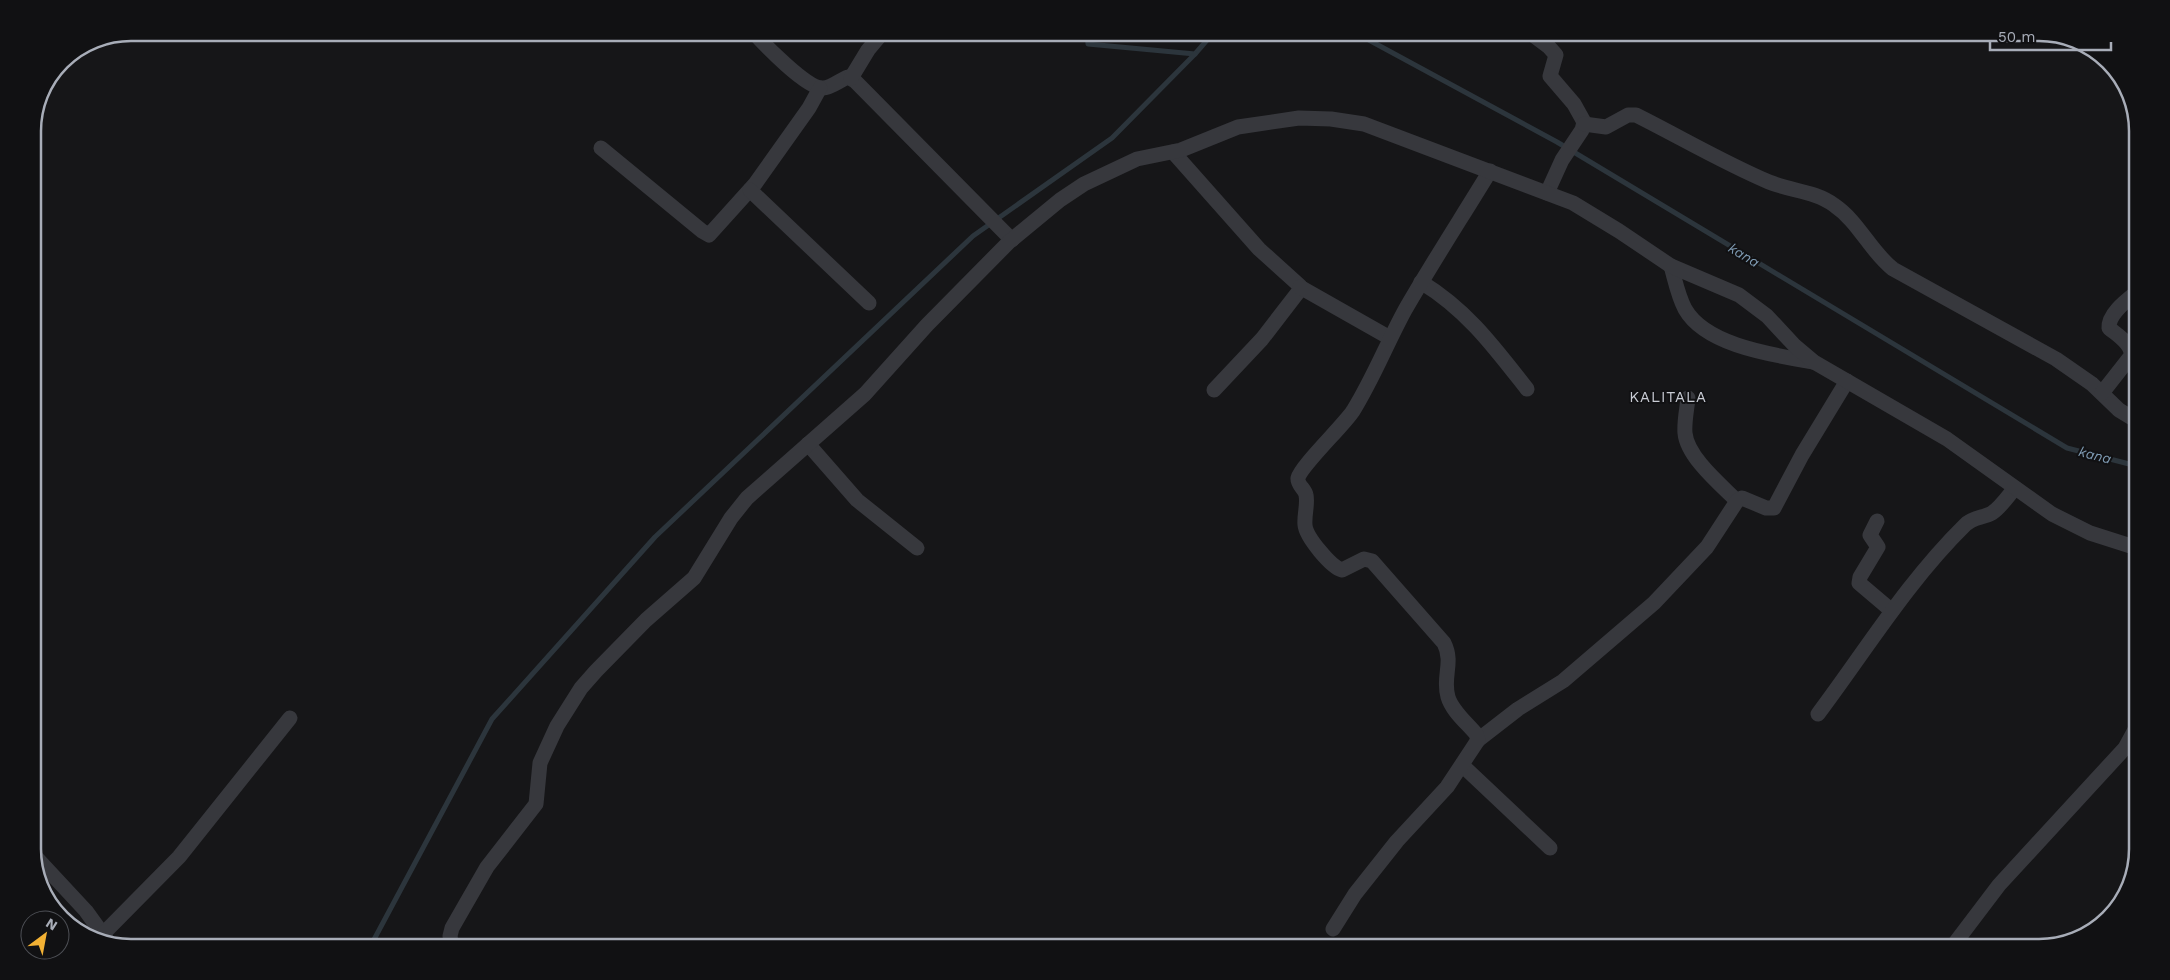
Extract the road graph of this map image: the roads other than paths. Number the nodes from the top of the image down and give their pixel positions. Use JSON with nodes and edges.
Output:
{"nodes":[{"id":1,"x":762,"y":41,"type":"edge"},
{"id":2,"x":876,"y":41,"type":"edge"},
{"id":3,"x":1541,"y":41,"type":"edge"},
{"id":4,"x":851,"y":78,"type":"junction"},
{"id":5,"x":820,"y":88,"type":"junction"},
{"id":6,"x":1583,"y":127,"type":"junction"},
{"id":7,"x":601,"y":148,"type":"dead end"},
{"id":8,"x":1173,"y":152,"type":"junction"},
{"id":9,"x":1490,"y":171,"type":"junction"},
{"id":10,"x":750,"y":190,"type":"junction"},
{"id":11,"x":1548,"y":193,"type":"junction"},
{"id":12,"x":1012,"y":240,"type":"junction"},
{"id":13,"x":1671,"y":266,"type":"junction"},
{"id":14,"x":1421,"y":282,"type":"junction"},
{"id":15,"x":1300,"y":287,"type":"junction"},
{"id":16,"x":2129,"y":299,"type":"edge"},
{"id":17,"x":869,"y":303,"type":"dead end"},
{"id":18,"x":1390,"y":338,"type":"junction"},
{"id":19,"x":2129,"y":347,"type":"edge"},
{"id":20,"x":2129,"y":359,"type":"edge"},
{"id":21,"x":1814,"y":362,"type":"junction"},
{"id":22,"x":1847,"y":381,"type":"junction"},
{"id":23,"x":1527,"y":389,"type":"dead end"},
{"id":24,"x":1214,"y":390,"type":"dead end"},
{"id":25,"x":2102,"y":393,"type":"junction"},
{"id":26,"x":1688,"y":398,"type":"dead end"},
{"id":27,"x":2129,"y":416,"type":"edge"},
{"id":28,"x":808,"y":444,"type":"junction"},
{"id":29,"x":2015,"y":488,"type":"junction"},
{"id":30,"x":1737,"y":500,"type":"junction"},
{"id":31,"x":1877,"y":521,"type":"dead end"},
{"id":32,"x":2129,"y":546,"type":"edge"},
{"id":33,"x":917,"y":548,"type":"dead end"},
{"id":34,"x":1892,"y":611,"type":"junction"},
{"id":35,"x":1818,"y":714,"type":"dead end"},
{"id":36,"x":290,"y":718,"type":"dead end"},
{"id":37,"x":1478,"y":740,"type":"junction"},
{"id":38,"x":2129,"y":740,"type":"edge"},
{"id":39,"x":1462,"y":765,"type":"junction"},
{"id":40,"x":1550,"y":848,"type":"dead end"},
{"id":41,"x":43,"y":864,"type":"edge"},
{"id":42,"x":1333,"y":929,"type":"dead end"},
{"id":43,"x":103,"y":934,"type":"edge"},
{"id":44,"x":108,"y":936,"type":"edge"},
{"id":45,"x":450,"y":939,"type":"edge"},
{"id":46,"x":1959,"y":939,"type":"edge"}],
"edges":[{"from":1,"to":5,"type":"street"},
{"from":2,"to":4,"type":"street"},
{"from":3,"to":6,"type":"street"},
{"from":4,"to":5,"type":"street"},
{"from":4,"to":12,"type":"street"},
{"from":5,"to":10,"type":"street"},
{"from":6,"to":11,"type":"street"},
{"from":6,"to":25,"type":"street"},
{"from":7,"to":10,"type":"street"},
{"from":8,"to":9,"type":"street"},
{"from":8,"to":12,"type":"street"},
{"from":8,"to":15,"type":"street"},
{"from":9,"to":11,"type":"street"},
{"from":9,"to":14,"type":"street"},
{"from":10,"to":17,"type":"street"},
{"from":11,"to":13,"type":"street"},
{"from":12,"to":28,"type":"street"},
{"from":13,"to":21,"type":"street"},
{"from":13,"to":21,"type":"street"},
{"from":14,"to":18,"type":"street"},
{"from":14,"to":23,"type":"street"},
{"from":15,"to":18,"type":"street"},
{"from":15,"to":24,"type":"street"},
{"from":16,"to":19,"type":"street"},
{"from":18,"to":37,"type":"street"},
{"from":20,"to":25,"type":"street"},
{"from":21,"to":22,"type":"street"},
{"from":22,"to":29,"type":"street"},
{"from":22,"to":30,"type":"street"},
{"from":25,"to":27,"type":"street"},
{"from":26,"to":30,"type":"street"},
{"from":28,"to":33,"type":"street"},
{"from":28,"to":45,"type":"street"},
{"from":29,"to":32,"type":"street"},
{"from":29,"to":34,"type":"street"},
{"from":30,"to":37,"type":"street"},
{"from":31,"to":34,"type":"street"},
{"from":34,"to":35,"type":"street"},
{"from":36,"to":44,"type":"street"},
{"from":37,"to":39,"type":"street"},
{"from":38,"to":46,"type":"street"},
{"from":39,"to":40,"type":"street"},
{"from":39,"to":42,"type":"street"},
{"from":41,"to":43,"type":"street"}]}
